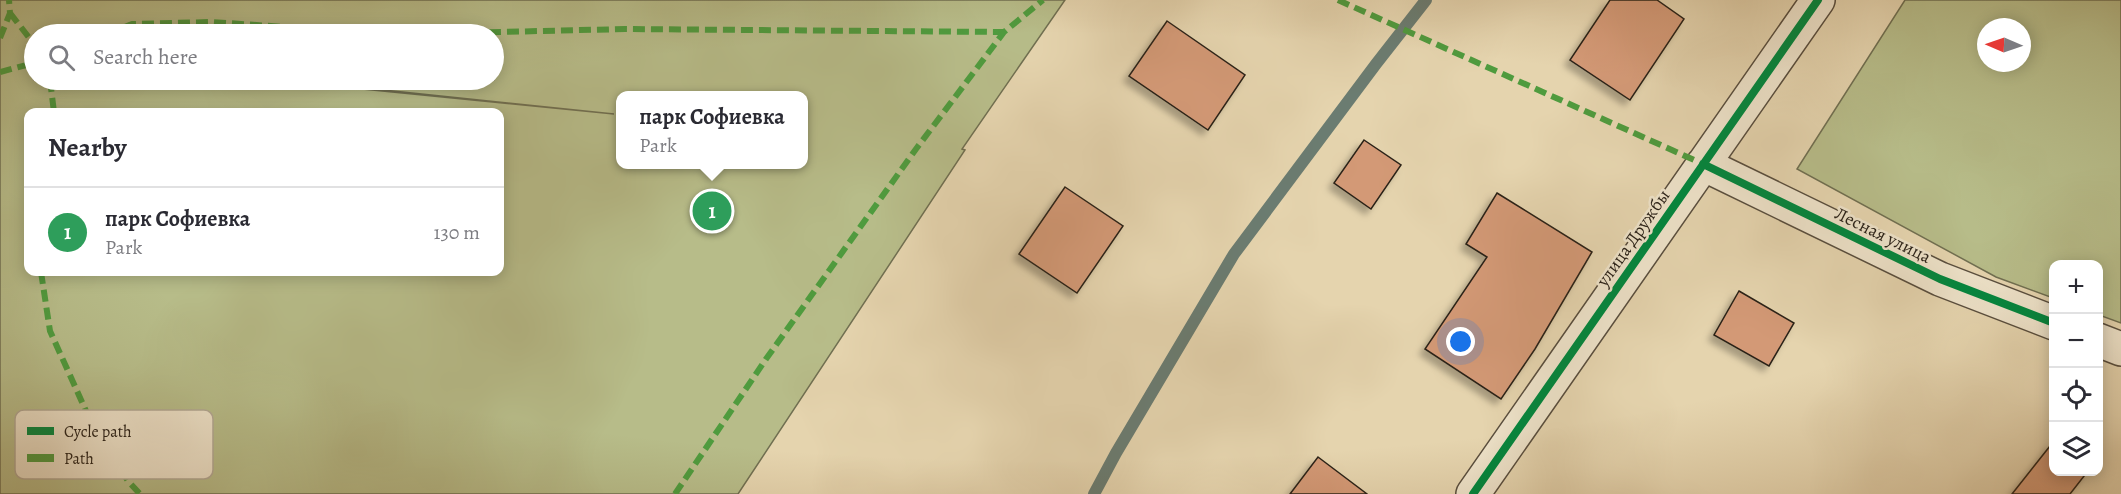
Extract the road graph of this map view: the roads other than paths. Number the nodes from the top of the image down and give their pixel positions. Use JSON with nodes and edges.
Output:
{"nodes":[{"id":1,"x":1818,"y":0,"type":"edge"},
{"id":2,"x":1703,"y":164,"type":"junction"},
{"id":3,"x":2049,"y":321,"type":"edge"},
{"id":4,"x":2103,"y":342,"type":"edge"},
{"id":5,"x":2121,"y":349,"type":"edge"},
{"id":6,"x":1473,"y":494,"type":"edge"}],
"edges":[{"from":1,"to":2,"type":"street","name":"улица Дружбы"},
{"from":2,"to":3,"type":"street","name":"Лесная улица"},
{"from":2,"to":6,"type":"street","name":"улица Дружбы"},
{"from":4,"to":5,"type":"street"}]}
